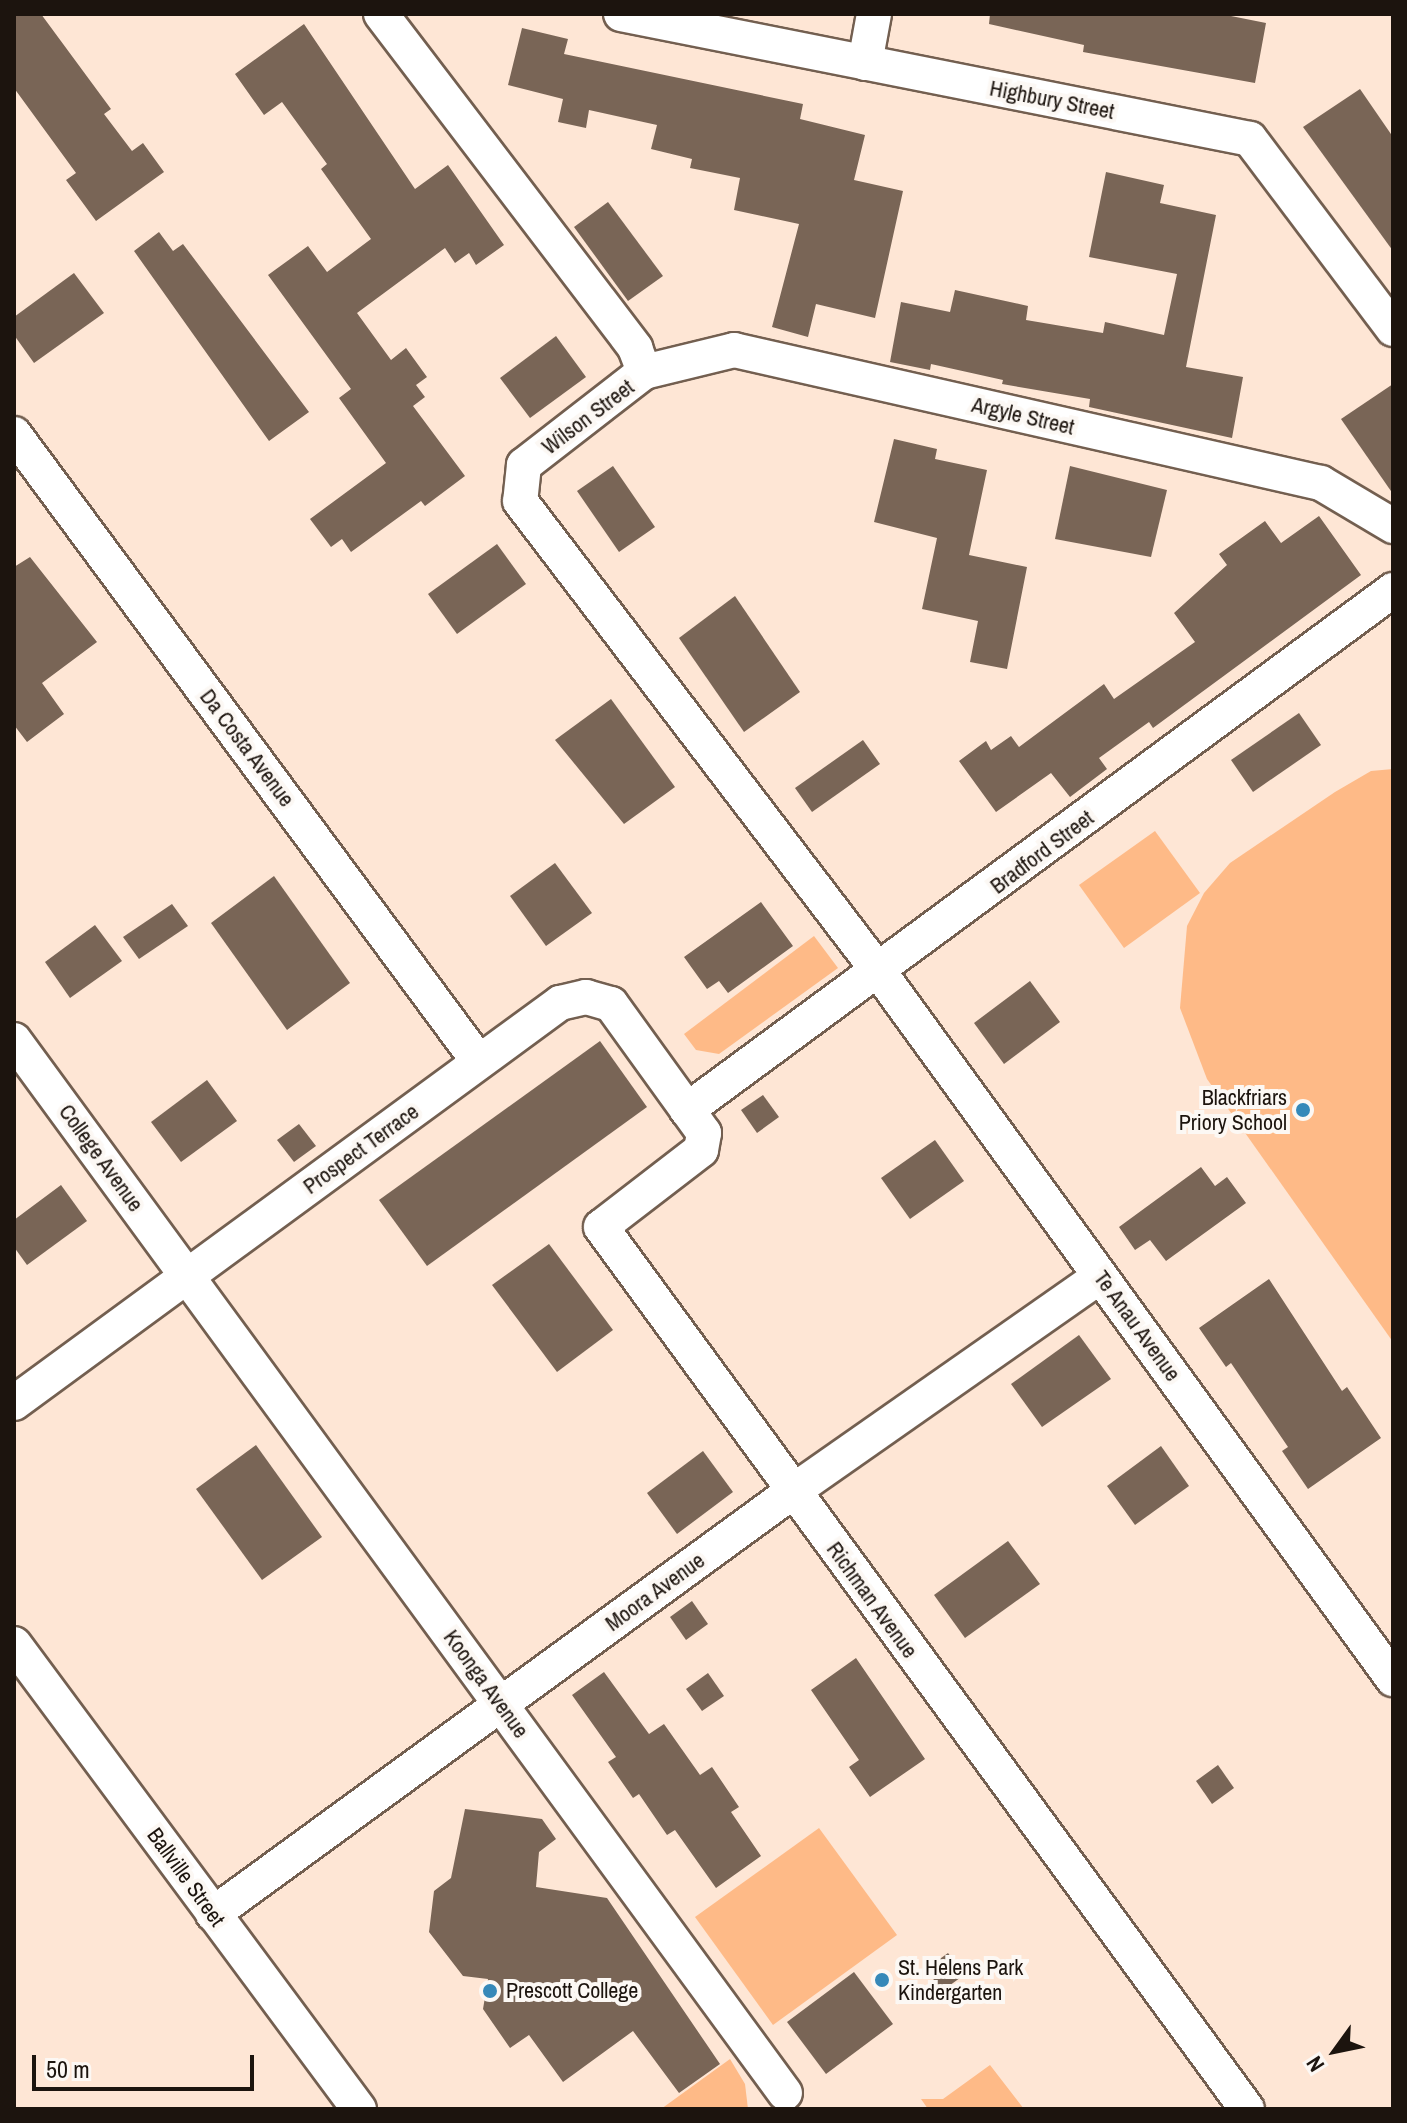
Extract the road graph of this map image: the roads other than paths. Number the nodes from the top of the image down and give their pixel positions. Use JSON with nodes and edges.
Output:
{"nodes":[{"id":1,"x":381,"y":14,"type":"edge"},
{"id":2,"x":621,"y":14,"type":"edge"},
{"id":3,"x":874,"y":14,"type":"edge"},
{"id":4,"x":865,"y":63,"type":"junction"},
{"id":5,"x":1393,"y":329,"type":"edge"},
{"id":6,"x":644,"y":372,"type":"junction"},
{"id":7,"x":14,"y":434,"type":"edge"},
{"id":8,"x":1393,"y":526,"type":"edge"},
{"id":9,"x":1393,"y":590,"type":"edge"},
{"id":10,"x":880,"y":973,"type":"junction"},
{"id":11,"x":14,"y":1040,"type":"edge"},
{"id":12,"x":479,"y":1062,"type":"junction"},
{"id":13,"x":687,"y":1110,"type":"junction"},
{"id":14,"x":188,"y":1276,"type":"junction"},
{"id":15,"x":1100,"y":1276,"type":"junction"},
{"id":16,"x":14,"y":1403,"type":"edge"},
{"id":17,"x":792,"y":1492,"type":"junction"},
{"id":18,"x":14,"y":1644,"type":"edge"},
{"id":19,"x":1393,"y":1679,"type":"edge"},
{"id":20,"x":500,"y":1704,"type":"junction"},
{"id":21,"x":213,"y":1914,"type":"junction"},
{"id":22,"x":785,"y":2093,"type":"dead end"},
{"id":23,"x":359,"y":2109,"type":"edge"},
{"id":24,"x":1247,"y":2109,"type":"edge"}],
"edges":[{"from":1,"to":6,"type":"street","name":"Wilson Street"},
{"from":2,"to":4,"type":"street","name":"Highbury Street"},
{"from":3,"to":4,"type":"street"},
{"from":4,"to":5,"type":"street","name":"Highbury Street"},
{"from":6,"to":8,"type":"street","name":"Argyle Street"},
{"from":6,"to":10,"type":"street","name":"Wilson Street"},
{"from":7,"to":12,"type":"street","name":"Da Costa Avenue"},
{"from":9,"to":10,"type":"street","name":"Bradford Street"},
{"from":10,"to":13,"type":"street","name":"Bradford Street"},
{"from":10,"to":15,"type":"street","name":"Te Anau Avenue"},
{"from":11,"to":14,"type":"street","name":"College Avenue"},
{"from":12,"to":13,"type":"street","name":"Prospect Terrace"},
{"from":12,"to":14,"type":"street","name":"Prospect Terrace"},
{"from":13,"to":17,"type":"street","name":"Richman Avenue"},
{"from":14,"to":16,"type":"street","name":"Prospect Terrace"},
{"from":14,"to":20,"type":"street","name":"Koonga Avenue"},
{"from":15,"to":17,"type":"street","name":"Moora Avenue"},
{"from":15,"to":19,"type":"street","name":"Te Anau Avenue"},
{"from":17,"to":20,"type":"street","name":"Moora Avenue"},
{"from":17,"to":24,"type":"street","name":"Richman Avenue"},
{"from":18,"to":21,"type":"street","name":"Ballville Street"},
{"from":20,"to":21,"type":"street","name":"Moora Avenue"},
{"from":20,"to":22,"type":"street","name":"Koonga Avenue"},
{"from":21,"to":23,"type":"street","name":"Ballville Street"}]}
